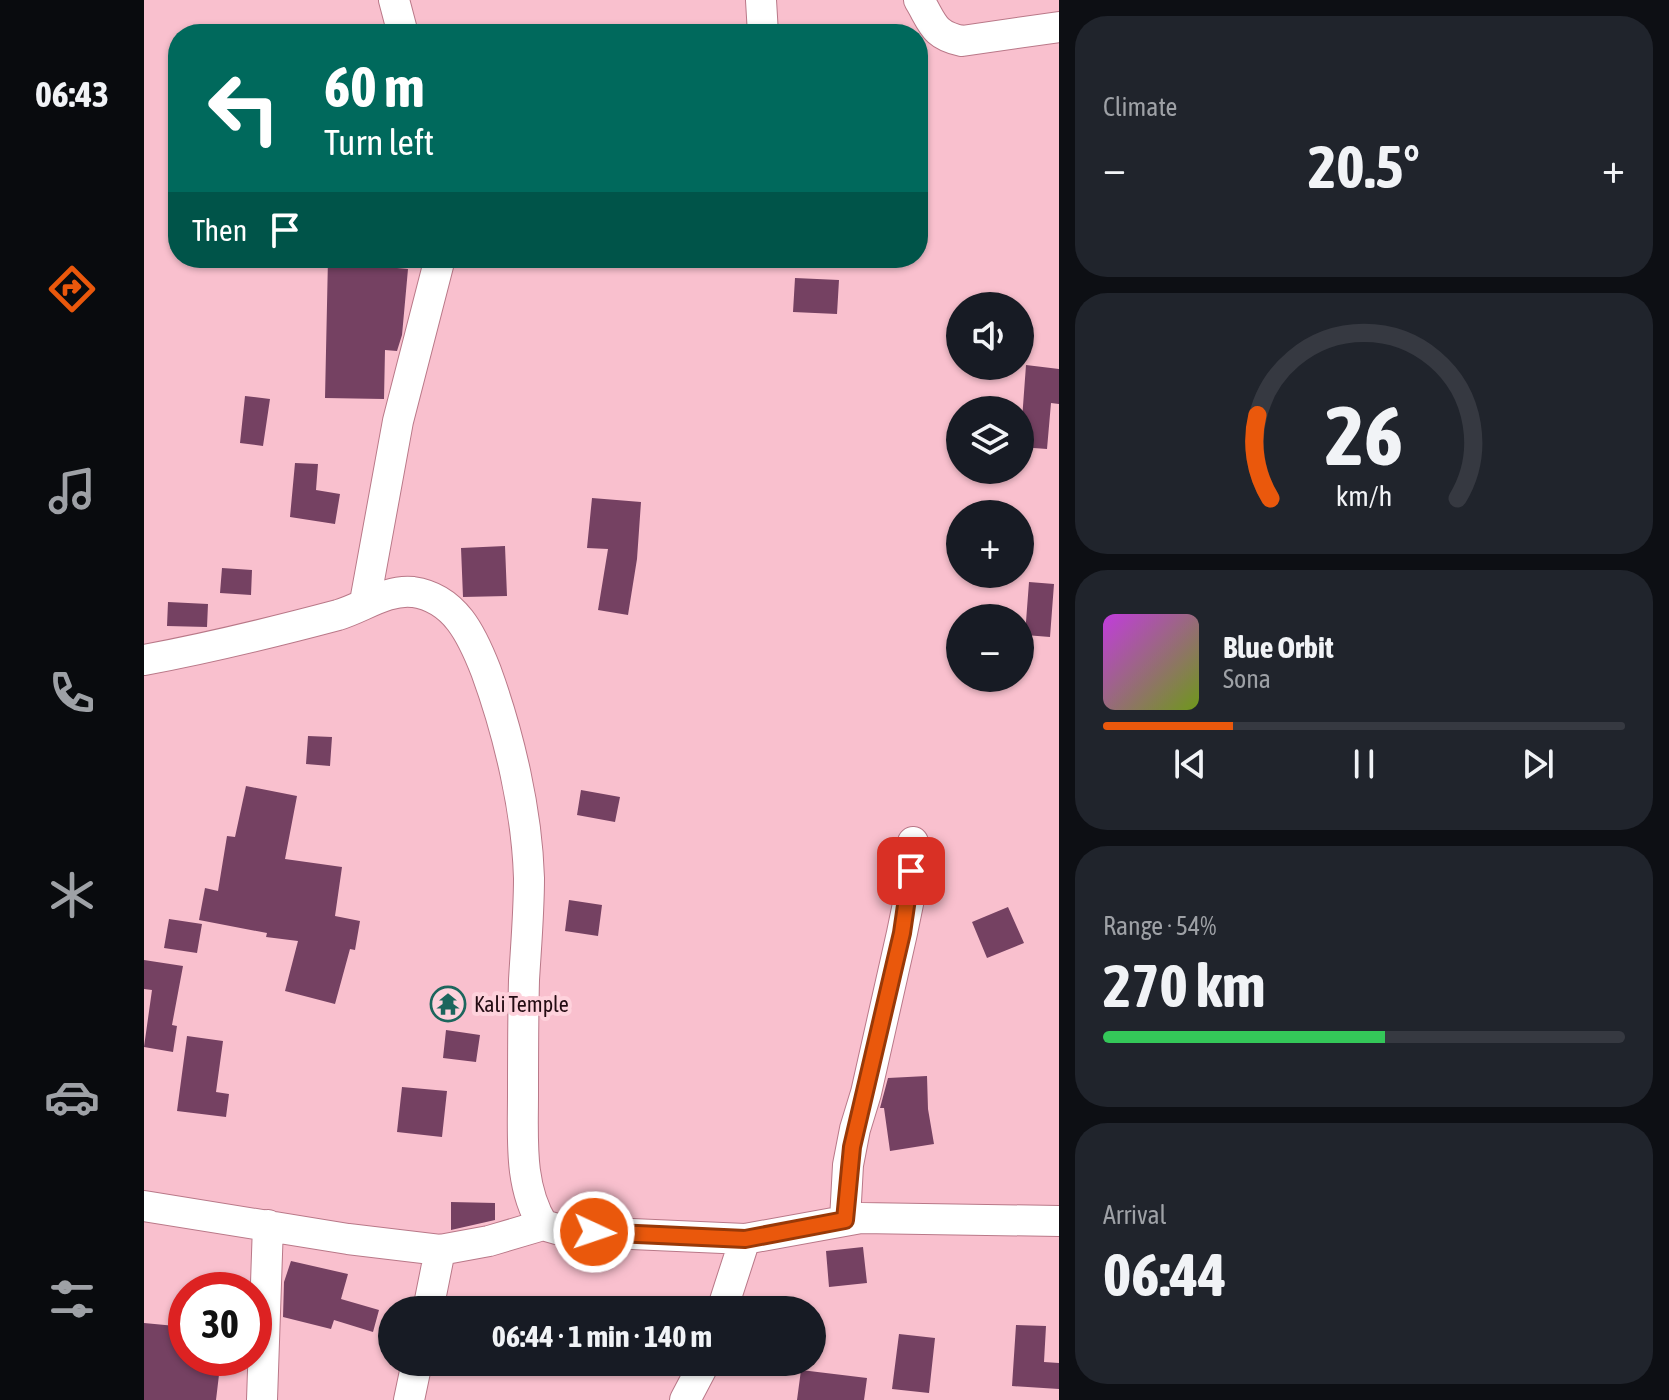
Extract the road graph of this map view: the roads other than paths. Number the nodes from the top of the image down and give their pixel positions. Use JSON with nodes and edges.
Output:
{"nodes":[{"id":1,"x":394,"y":0,"type":"edge"},
{"id":2,"x":761,"y":0,"type":"edge"},
{"id":3,"x":919,"y":0,"type":"edge"},
{"id":4,"x":400,"y":24,"type":"edge"},
{"id":5,"x":762,"y":24,"type":"edge"},
{"id":6,"x":1059,"y":27,"type":"edge"},
{"id":7,"x":437,"y":268,"type":"edge"},
{"id":8,"x":365,"y":602,"type":"junction"},
{"id":9,"x":144,"y":660,"type":"edge"},
{"id":10,"x":913,"y":842,"type":"dead end"},
{"id":11,"x":144,"y":1206,"type":"edge"},
{"id":12,"x":845,"y":1220,"type":"junction"},
{"id":13,"x":1059,"y":1221,"type":"edge"},
{"id":14,"x":268,"y":1225,"type":"junction"},
{"id":15,"x":543,"y":1225,"type":"junction"},
{"id":16,"x":745,"y":1239,"type":"junction"},
{"id":17,"x":440,"y":1250,"type":"junction"},
{"id":18,"x":431,"y":1296,"type":"edge"},
{"id":19,"x":727,"y":1296,"type":"edge"},
{"id":20,"x":414,"y":1376,"type":"edge"},
{"id":21,"x":698,"y":1376,"type":"edge"},
{"id":22,"x":262,"y":1400,"type":"edge"},
{"id":23,"x":409,"y":1400,"type":"edge"},
{"id":24,"x":685,"y":1400,"type":"edge"}],
"edges":[{"from":1,"to":4,"type":"street"},
{"from":2,"to":5,"type":"street"},
{"from":3,"to":6,"type":"street"},
{"from":7,"to":8,"type":"street"},
{"from":8,"to":9,"type":"street"},
{"from":8,"to":15,"type":"street"},
{"from":10,"to":12,"type":"street"},
{"from":11,"to":14,"type":"street"},
{"from":12,"to":13,"type":"street"},
{"from":12,"to":16,"type":"street"},
{"from":14,"to":17,"type":"street"},
{"from":14,"to":22,"type":"street"},
{"from":15,"to":16,"type":"street"},
{"from":15,"to":17,"type":"street"},
{"from":16,"to":19,"type":"street"},
{"from":17,"to":18,"type":"street"},
{"from":20,"to":23,"type":"street"},
{"from":21,"to":24,"type":"street"}]}
